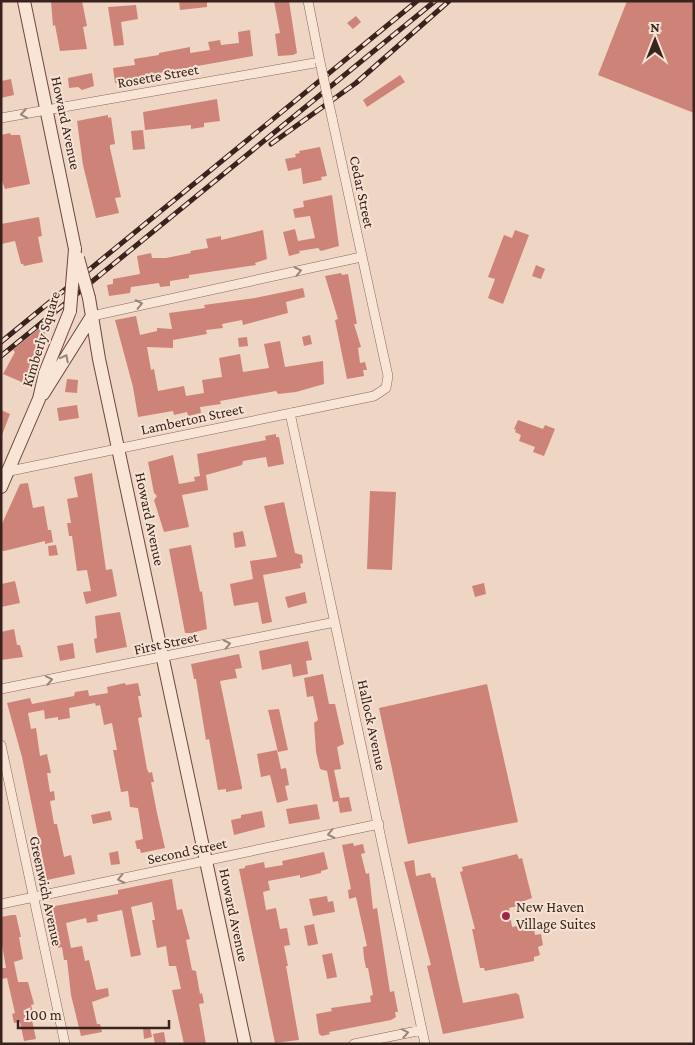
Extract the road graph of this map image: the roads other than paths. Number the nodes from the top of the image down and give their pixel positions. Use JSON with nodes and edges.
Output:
{"nodes":[{"id":1,"x":24,"y":1,"type":"edge"},
{"id":2,"x":308,"y":1,"type":"edge"},
{"id":3,"x":318,"y":62,"type":"junction"},
{"id":4,"x":47,"y":110,"type":"junction"},
{"id":5,"x":1,"y":118,"type":"edge"},
{"id":6,"x":75,"y":249,"type":"junction"},
{"id":7,"x":361,"y":257,"type":"junction"},
{"id":8,"x":92,"y":316,"type":"junction"},
{"id":9,"x":386,"y":388,"type":"joint"},
{"id":10,"x":39,"y":399,"type":"junction"},
{"id":11,"x":290,"y":413,"type":"junction"},
{"id":12,"x":118,"y":449,"type":"junction"},
{"id":13,"x":4,"y":472,"type":"edge"},
{"id":14,"x":1,"y":487,"type":"edge"},
{"id":15,"x":335,"y":622,"type":"junction"},
{"id":16,"x":162,"y":658,"type":"junction"},
{"id":17,"x":1,"y":689,"type":"edge"},
{"id":18,"x":1,"y":745,"type":"edge"},
{"id":19,"x":379,"y":824,"type":"junction"},
{"id":20,"x":206,"y":861,"type":"junction"},
{"id":21,"x":33,"y":898,"type":"junction"},
{"id":22,"x":1,"y":904,"type":"edge"},
{"id":23,"x":422,"y":1030,"type":"junction"},
{"id":24,"x":65,"y":1044,"type":"edge"},
{"id":25,"x":245,"y":1044,"type":"edge"},
{"id":26,"x":354,"y":1044,"type":"edge"},
{"id":27,"x":425,"y":1044,"type":"edge"}],
"edges":[{"from":1,"to":4,"type":"main road","name":"Howard Avenue"},
{"from":2,"to":3,"type":"street","name":"Cedar Street"},
{"from":3,"to":4,"type":"street","name":"Rosette Street"},
{"from":3,"to":7,"type":"street","name":"Cedar Street","bridge":true},
{"from":4,"to":5,"type":"street","name":"Rosette Street","one_way":true},
{"from":4,"to":6,"type":"main road","name":"Howard Avenue"},
{"from":6,"to":8,"type":"main road","name":"Howard Avenue","bridge":true},
{"from":6,"to":10,"type":"main road","name":"Kimberly Square","bridge":true},
{"from":8,"to":7,"type":"street","one_way":true},
{"from":7,"to":9,"type":"street","name":"Cedar Street"},
{"from":10,"to":8,"type":"main road","name":"Kimberly Square","one_way":true},
{"from":8,"to":12,"type":"main road","name":"Howard Avenue"},
{"from":9,"to":11,"type":"street","name":"Lamberton Street"},
{"from":10,"to":13,"type":"main road"},
{"from":11,"to":12,"type":"street","name":"Lamberton Street"},
{"from":11,"to":15,"type":"street","name":"Hallock Avenue"},
{"from":12,"to":13,"type":"street","name":"Lamberton Street"},
{"from":12,"to":16,"type":"main road","name":"Howard Avenue"},
{"from":13,"to":14,"type":"main road"},
{"from":16,"to":15,"type":"street","name":"First Street","one_way":true},
{"from":15,"to":19,"type":"street","name":"Hallock Avenue"},
{"from":17,"to":16,"type":"street","name":"First Street","one_way":true},
{"from":16,"to":20,"type":"main road","name":"Howard Avenue"},
{"from":18,"to":21,"type":"street","name":"Greenwich Avenue"},
{"from":19,"to":20,"type":"street","name":"Second Street","one_way":true},
{"from":19,"to":23,"type":"street","name":"Hallock Avenue"},
{"from":20,"to":21,"type":"street","name":"Second Street","one_way":true},
{"from":20,"to":25,"type":"main road","name":"Howard Avenue"},
{"from":21,"to":22,"type":"street","name":"Second Street"},
{"from":21,"to":24,"type":"street","name":"Greenwich Avenue"},
{"from":26,"to":23,"type":"street","one_way":true},
{"from":23,"to":27,"type":"street","name":"Hallock Avenue"}]}
